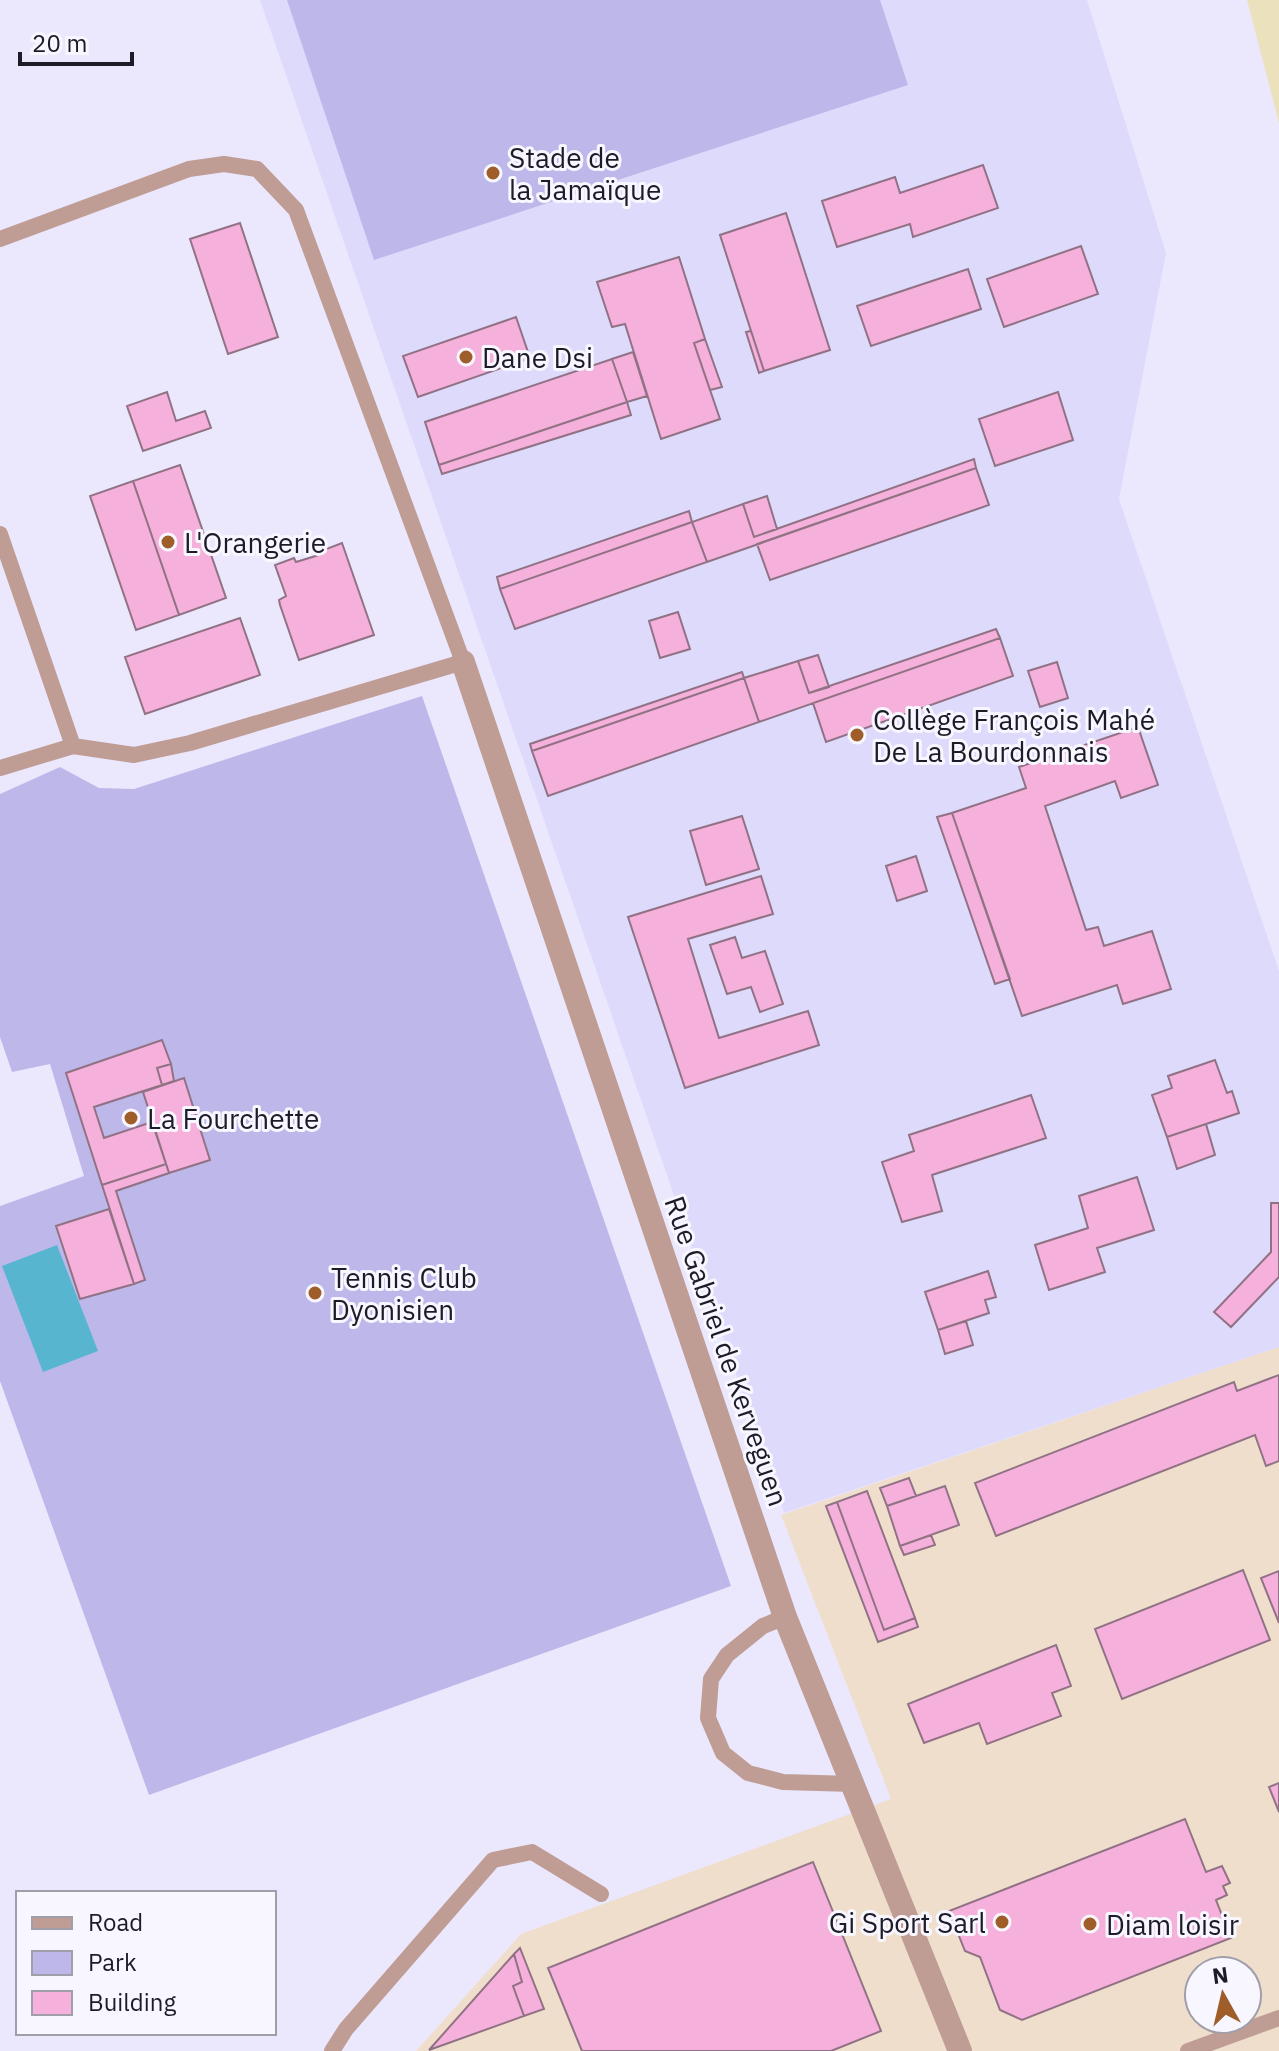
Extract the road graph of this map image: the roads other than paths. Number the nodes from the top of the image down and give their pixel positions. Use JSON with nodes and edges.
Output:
{"nodes":[{"id":1,"x":0,"y":239,"type":"edge"},
{"id":2,"x":0,"y":534,"type":"edge"},
{"id":3,"x":463,"y":662,"type":"junction"},
{"id":4,"x":73,"y":746,"type":"junction"},
{"id":5,"x":0,"y":768,"type":"edge"},
{"id":6,"x":785,"y":1617,"type":"junction"},
{"id":7,"x":853,"y":1784,"type":"junction"},
{"id":8,"x":601,"y":1894,"type":"dead end"},
{"id":9,"x":1279,"y":2018,"type":"edge"},
{"id":10,"x":332,"y":2051,"type":"edge"},
{"id":11,"x":960,"y":2051,"type":"edge"},
{"id":12,"x":1188,"y":2051,"type":"edge"}],
"edges":[{"from":1,"to":3,"type":"lane"},
{"from":2,"to":4,"type":"lane"},
{"from":3,"to":4,"type":"lane"},
{"from":3,"to":6,"type":"street","name":"Rue Gabriel de Kerveguen"},
{"from":4,"to":5,"type":"lane"},
{"from":6,"to":7,"type":"street","name":"Rue Gabriel de Kerveguen"},
{"from":6,"to":7,"type":"lane"},
{"from":7,"to":11,"type":"street","name":"Rue Gabriel de Kerveguen"},
{"from":8,"to":10,"type":"lane"},
{"from":9,"to":12,"type":"lane"}]}
